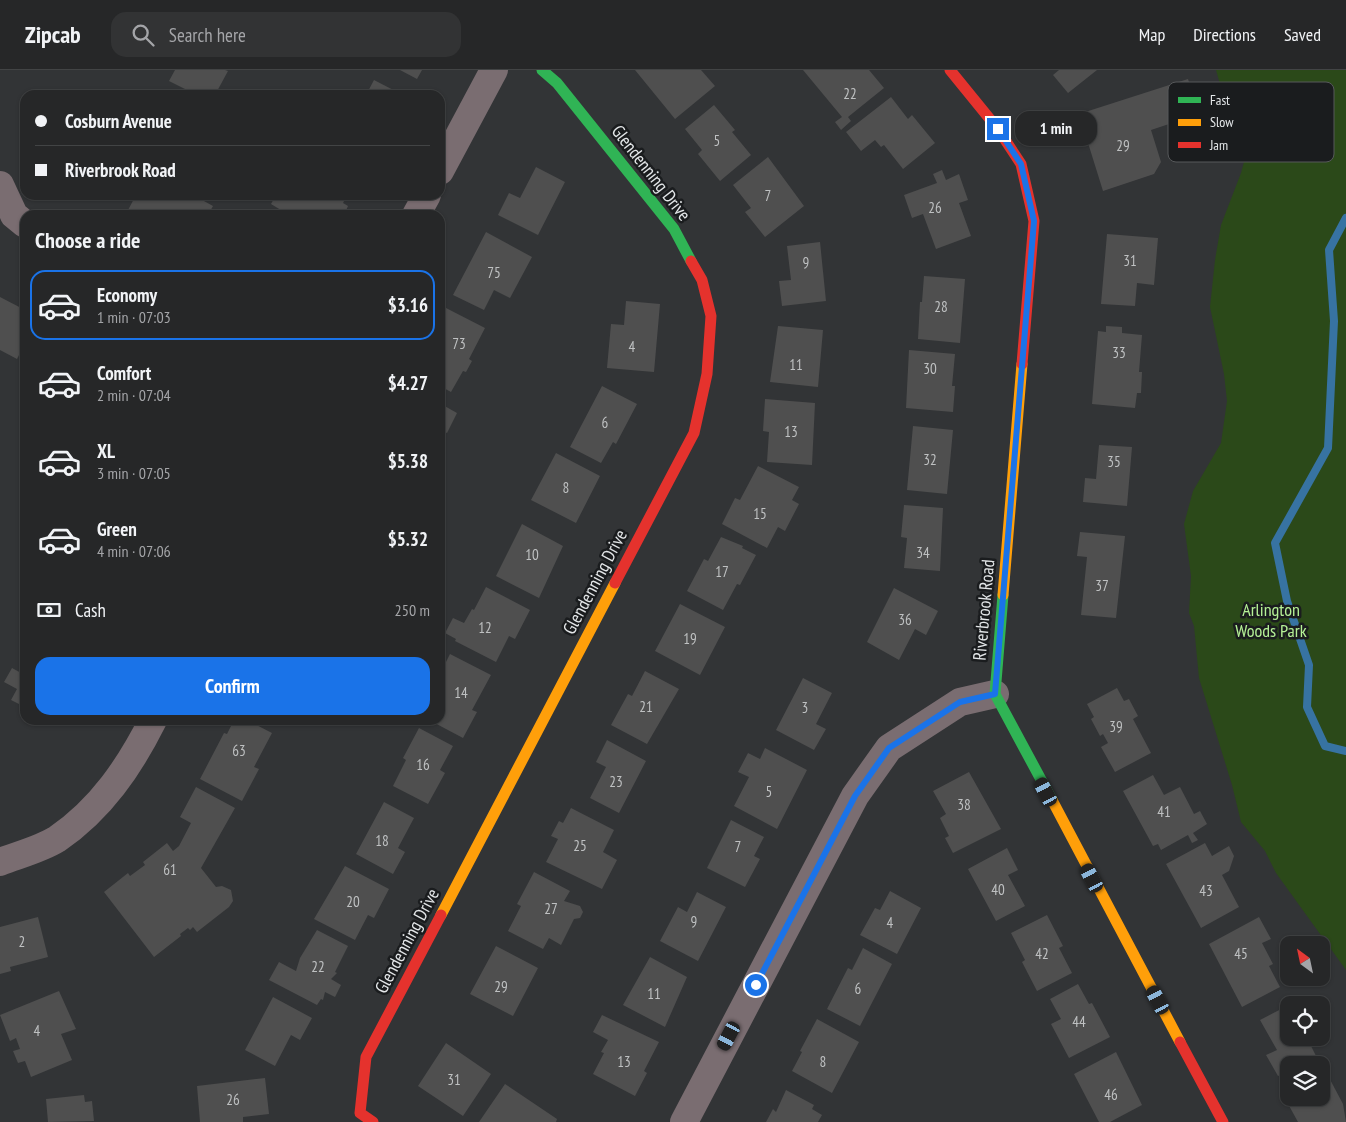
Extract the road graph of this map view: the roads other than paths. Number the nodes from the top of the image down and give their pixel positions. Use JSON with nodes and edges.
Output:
{"nodes":[{"id":1,"x":494,"y":70,"type":"edge"},
{"id":2,"x":542,"y":70,"type":"edge"},
{"id":3,"x":950,"y":70,"type":"edge"},
{"id":4,"x":445,"y":162,"type":"edge"},
{"id":5,"x":0,"y":184,"type":"edge"},
{"id":6,"x":20,"y":220,"type":"edge"},
{"id":7,"x":995,"y":694,"type":"junction"},
{"id":8,"x":150,"y":725,"type":"edge"},
{"id":9,"x":0,"y":862,"type":"edge"},
{"id":10,"x":372,"y":1122,"type":"edge"},
{"id":11,"x":684,"y":1122,"type":"edge"},
{"id":12,"x":1223,"y":1122,"type":"edge"}],
"edges":[{"from":1,"to":4,"type":"street"},
{"from":2,"to":10,"type":"street","name":"Glendenning Drive"},
{"from":3,"to":7,"type":"street","name":"Riverbrook Road"},
{"from":5,"to":6,"type":"street"},
{"from":7,"to":11,"type":"street"},
{"from":7,"to":12,"type":"street"},
{"from":8,"to":9,"type":"street"}]}
